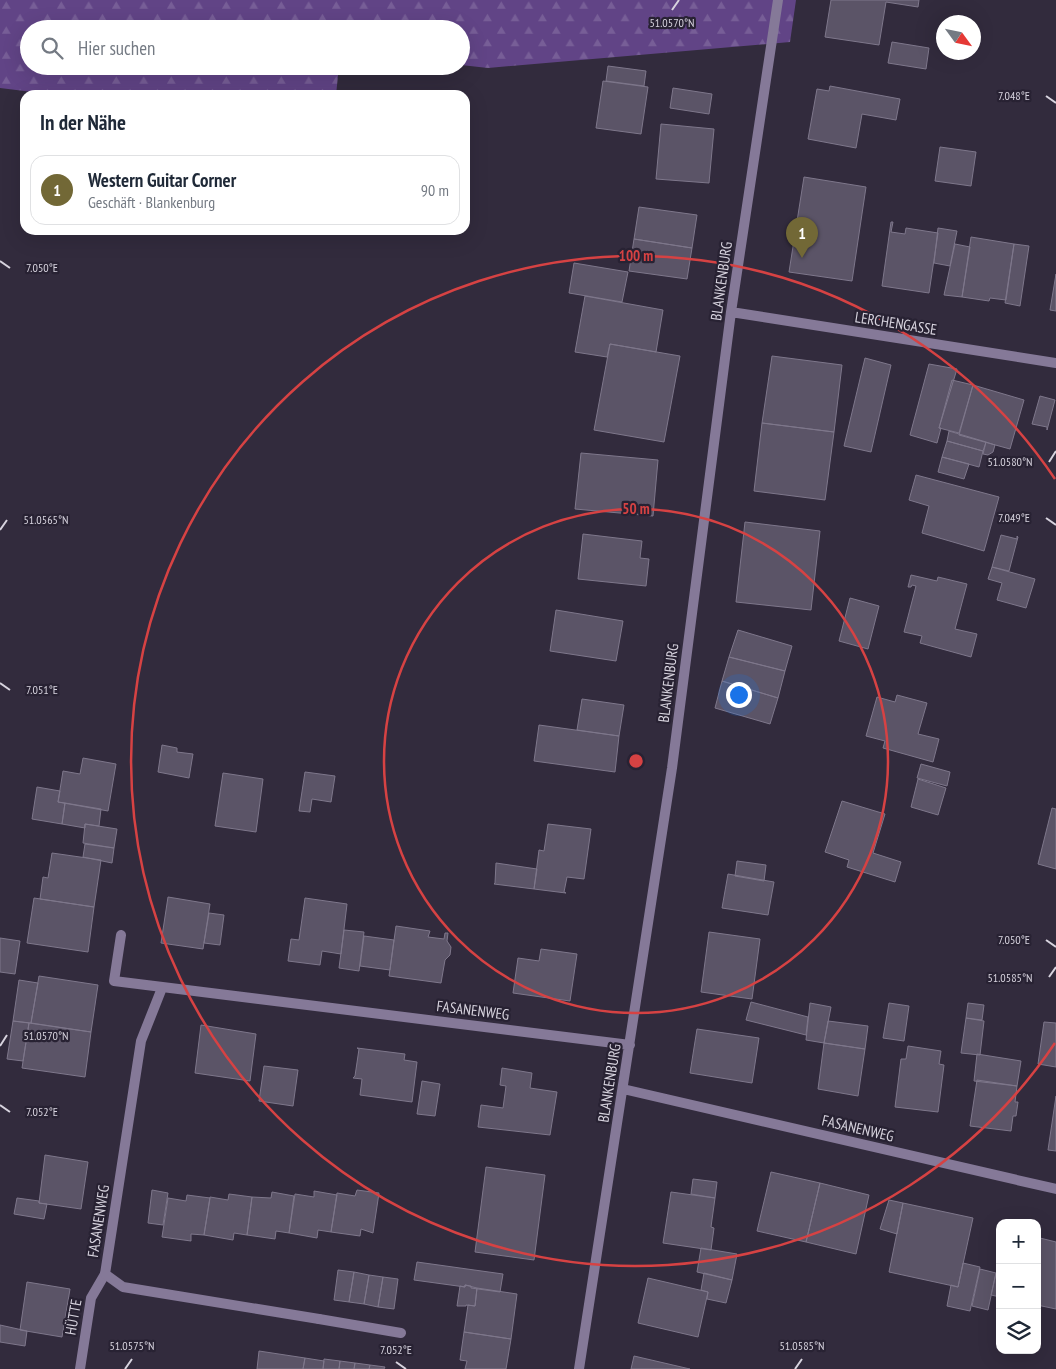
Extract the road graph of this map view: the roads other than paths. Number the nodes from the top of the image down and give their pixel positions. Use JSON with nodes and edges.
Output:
{"nodes":[{"id":1,"x":778,"y":0,"type":"edge"},
{"id":2,"x":731,"y":312,"type":"junction"},
{"id":3,"x":1056,"y":363,"type":"edge"},
{"id":4,"x":121,"y":935,"type":"dead end"},
{"id":5,"x":162,"y":988,"type":"junction"},
{"id":6,"x":630,"y":1045,"type":"junction"},
{"id":7,"x":624,"y":1089,"type":"junction"},
{"id":8,"x":1056,"y":1189,"type":"edge"},
{"id":9,"x":105,"y":1274,"type":"junction"},
{"id":10,"x":401,"y":1333,"type":"dead end"},
{"id":11,"x":80,"y":1369,"type":"edge"},
{"id":12,"x":580,"y":1369,"type":"edge"}],
"edges":[{"from":1,"to":2,"type":"street","name":"BLANKENBURG"},
{"from":2,"to":3,"type":"street","name":"LERCHENGASSE"},
{"from":2,"to":6,"type":"street","name":"BLANKENBURG"},
{"from":4,"to":5,"type":"street","name":"FASANENWEG"},
{"from":5,"to":6,"type":"street","name":"FASANENWEG"},
{"from":5,"to":9,"type":"street","name":"FASANENWEG"},
{"from":6,"to":7,"type":"street","name":"BLANKENBURG"},
{"from":7,"to":8,"type":"street","name":"FASANENWEG"},
{"from":7,"to":12,"type":"street","name":"BLANKENBURG"},
{"from":9,"to":10,"type":"street","name":"FASANENWEG"},
{"from":9,"to":11,"type":"street","name":"HÜTTE"}]}
